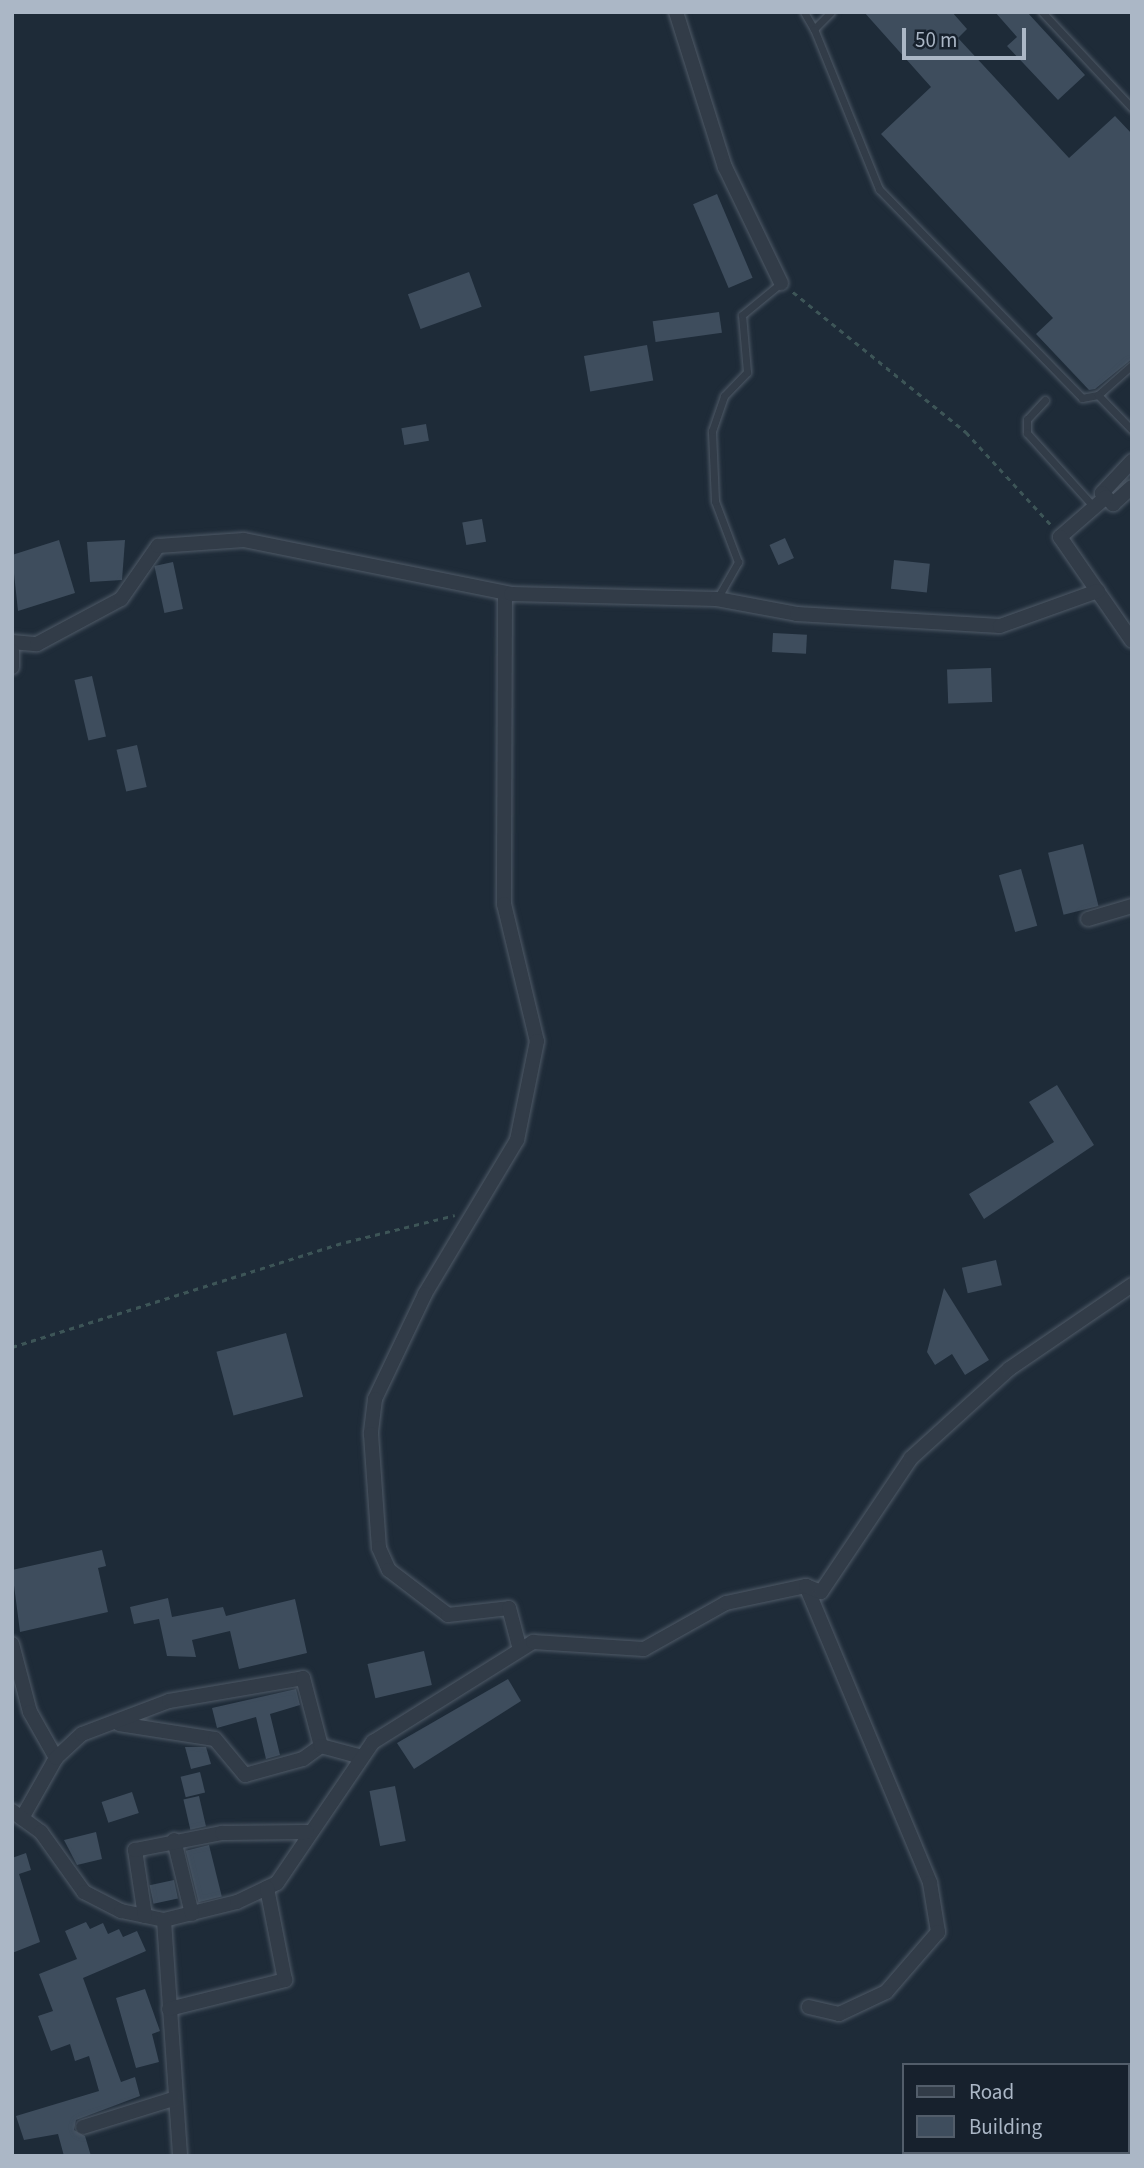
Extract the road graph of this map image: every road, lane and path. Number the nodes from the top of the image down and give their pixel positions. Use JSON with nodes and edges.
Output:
{"nodes":[{"id":1,"x":676,"y":12,"type":"edge"},
{"id":2,"x":804,"y":12,"type":"edge"},
{"id":3,"x":831,"y":12,"type":"edge"},
{"id":4,"x":1042,"y":12,"type":"edge"},
{"id":5,"x":814,"y":29,"type":"junction"},
{"id":6,"x":1132,"y":108,"type":"edge"},
{"id":7,"x":781,"y":283,"type":"junction"},
{"id":8,"x":1132,"y":365,"type":"edge"},
{"id":9,"x":1098,"y":396,"type":"junction"},
{"id":10,"x":1045,"y":400,"type":"dead end"},
{"id":11,"x":1132,"y":430,"type":"edge"},
{"id":12,"x":1132,"y":461,"type":"edge"},
{"id":13,"x":1132,"y":487,"type":"edge"},
{"id":14,"x":1106,"y":497,"type":"junction"},
{"id":15,"x":1093,"y":506,"type":"junction"},
{"id":16,"x":1060,"y":537,"type":"junction"},
{"id":17,"x":1098,"y":591,"type":"junction"},
{"id":18,"x":505,"y":593,"type":"junction"},
{"id":19,"x":717,"y":599,"type":"junction"},
{"id":20,"x":1132,"y":641,"type":"edge"},
{"id":21,"x":12,"y":642,"type":"edge"},
{"id":22,"x":12,"y":651,"type":"edge"},
{"id":23,"x":12,"y":667,"type":"edge"},
{"id":24,"x":1132,"y":906,"type":"edge"},
{"id":25,"x":1088,"y":919,"type":"dead end"},
{"id":26,"x":467,"y":1214,"type":"junction"},
{"id":27,"x":1132,"y":1285,"type":"edge"},
{"id":28,"x":12,"y":1347,"type":"edge"},
{"id":29,"x":806,"y":1586,"type":"junction"},
{"id":30,"x":12,"y":1644,"type":"edge"},
{"id":31,"x":520,"y":1650,"type":"junction"},
{"id":32,"x":119,"y":1724,"type":"junction"},
{"id":33,"x":321,"y":1746,"type":"junction"},
{"id":34,"x":362,"y":1757,"type":"junction"},
{"id":35,"x":56,"y":1758,"type":"junction"},
{"id":36,"x":17,"y":1814,"type":"edge"},
{"id":37,"x":307,"y":1832,"type":"junction"},
{"id":38,"x":174,"y":1840,"type":"junction"},
{"id":39,"x":267,"y":1888,"type":"junction"},
{"id":40,"x":192,"y":1914,"type":"junction"},
{"id":41,"x":145,"y":1916,"type":"junction"},
{"id":42,"x":164,"y":1920,"type":"junction"},
{"id":43,"x":809,"y":2007,"type":"dead end"},
{"id":44,"x":169,"y":2009,"type":"junction"},
{"id":45,"x":173,"y":2099,"type":"junction"},
{"id":46,"x":83,"y":2127,"type":"dead end"},
{"id":47,"x":180,"y":2156,"type":"edge"}],
"edges":[{"from":1,"to":7,"type":"street"},
{"from":2,"to":5,"type":"lane"},
{"from":3,"to":5,"type":"lane"},
{"from":4,"to":6,"type":"lane"},
{"from":5,"to":9,"type":"lane"},
{"from":7,"to":16,"type":"path"},
{"from":7,"to":19,"type":"lane"},
{"from":8,"to":9,"type":"lane"},
{"from":9,"to":11,"type":"lane"},
{"from":10,"to":15,"type":"lane"},
{"from":12,"to":14,"type":"street"},
{"from":13,"to":14,"type":"street"},
{"from":14,"to":15,"type":"street"},
{"from":15,"to":16,"type":"street"},
{"from":16,"to":17,"type":"street"},
{"from":17,"to":19,"type":"street"},
{"from":17,"to":20,"type":"street"},
{"from":18,"to":19,"type":"street"},
{"from":18,"to":21,"type":"street"},
{"from":18,"to":26,"type":"street"},
{"from":22,"to":23,"type":"street"},
{"from":24,"to":25,"type":"street"},
{"from":26,"to":28,"type":"path"},
{"from":26,"to":31,"type":"street"},
{"from":27,"to":29,"type":"street"},
{"from":29,"to":31,"type":"street"},
{"from":29,"to":43,"type":"street"},
{"from":30,"to":35,"type":"street"},
{"from":31,"to":34,"type":"street"},
{"from":32,"to":33,"type":"street"},
{"from":32,"to":33,"type":"street"},
{"from":32,"to":35,"type":"street"},
{"from":33,"to":34,"type":"street"},
{"from":34,"to":37,"type":"street"},
{"from":35,"to":36,"type":"street"},
{"from":36,"to":41,"type":"street"},
{"from":37,"to":38,"type":"street"},
{"from":37,"to":39,"type":"street"},
{"from":38,"to":40,"type":"street"},
{"from":38,"to":41,"type":"street"},
{"from":39,"to":40,"type":"street"},
{"from":39,"to":44,"type":"street"},
{"from":40,"to":42,"type":"street"},
{"from":41,"to":42,"type":"street"},
{"from":42,"to":44,"type":"street"},
{"from":44,"to":45,"type":"street"},
{"from":45,"to":46,"type":"street"},
{"from":45,"to":47,"type":"street"}]}
